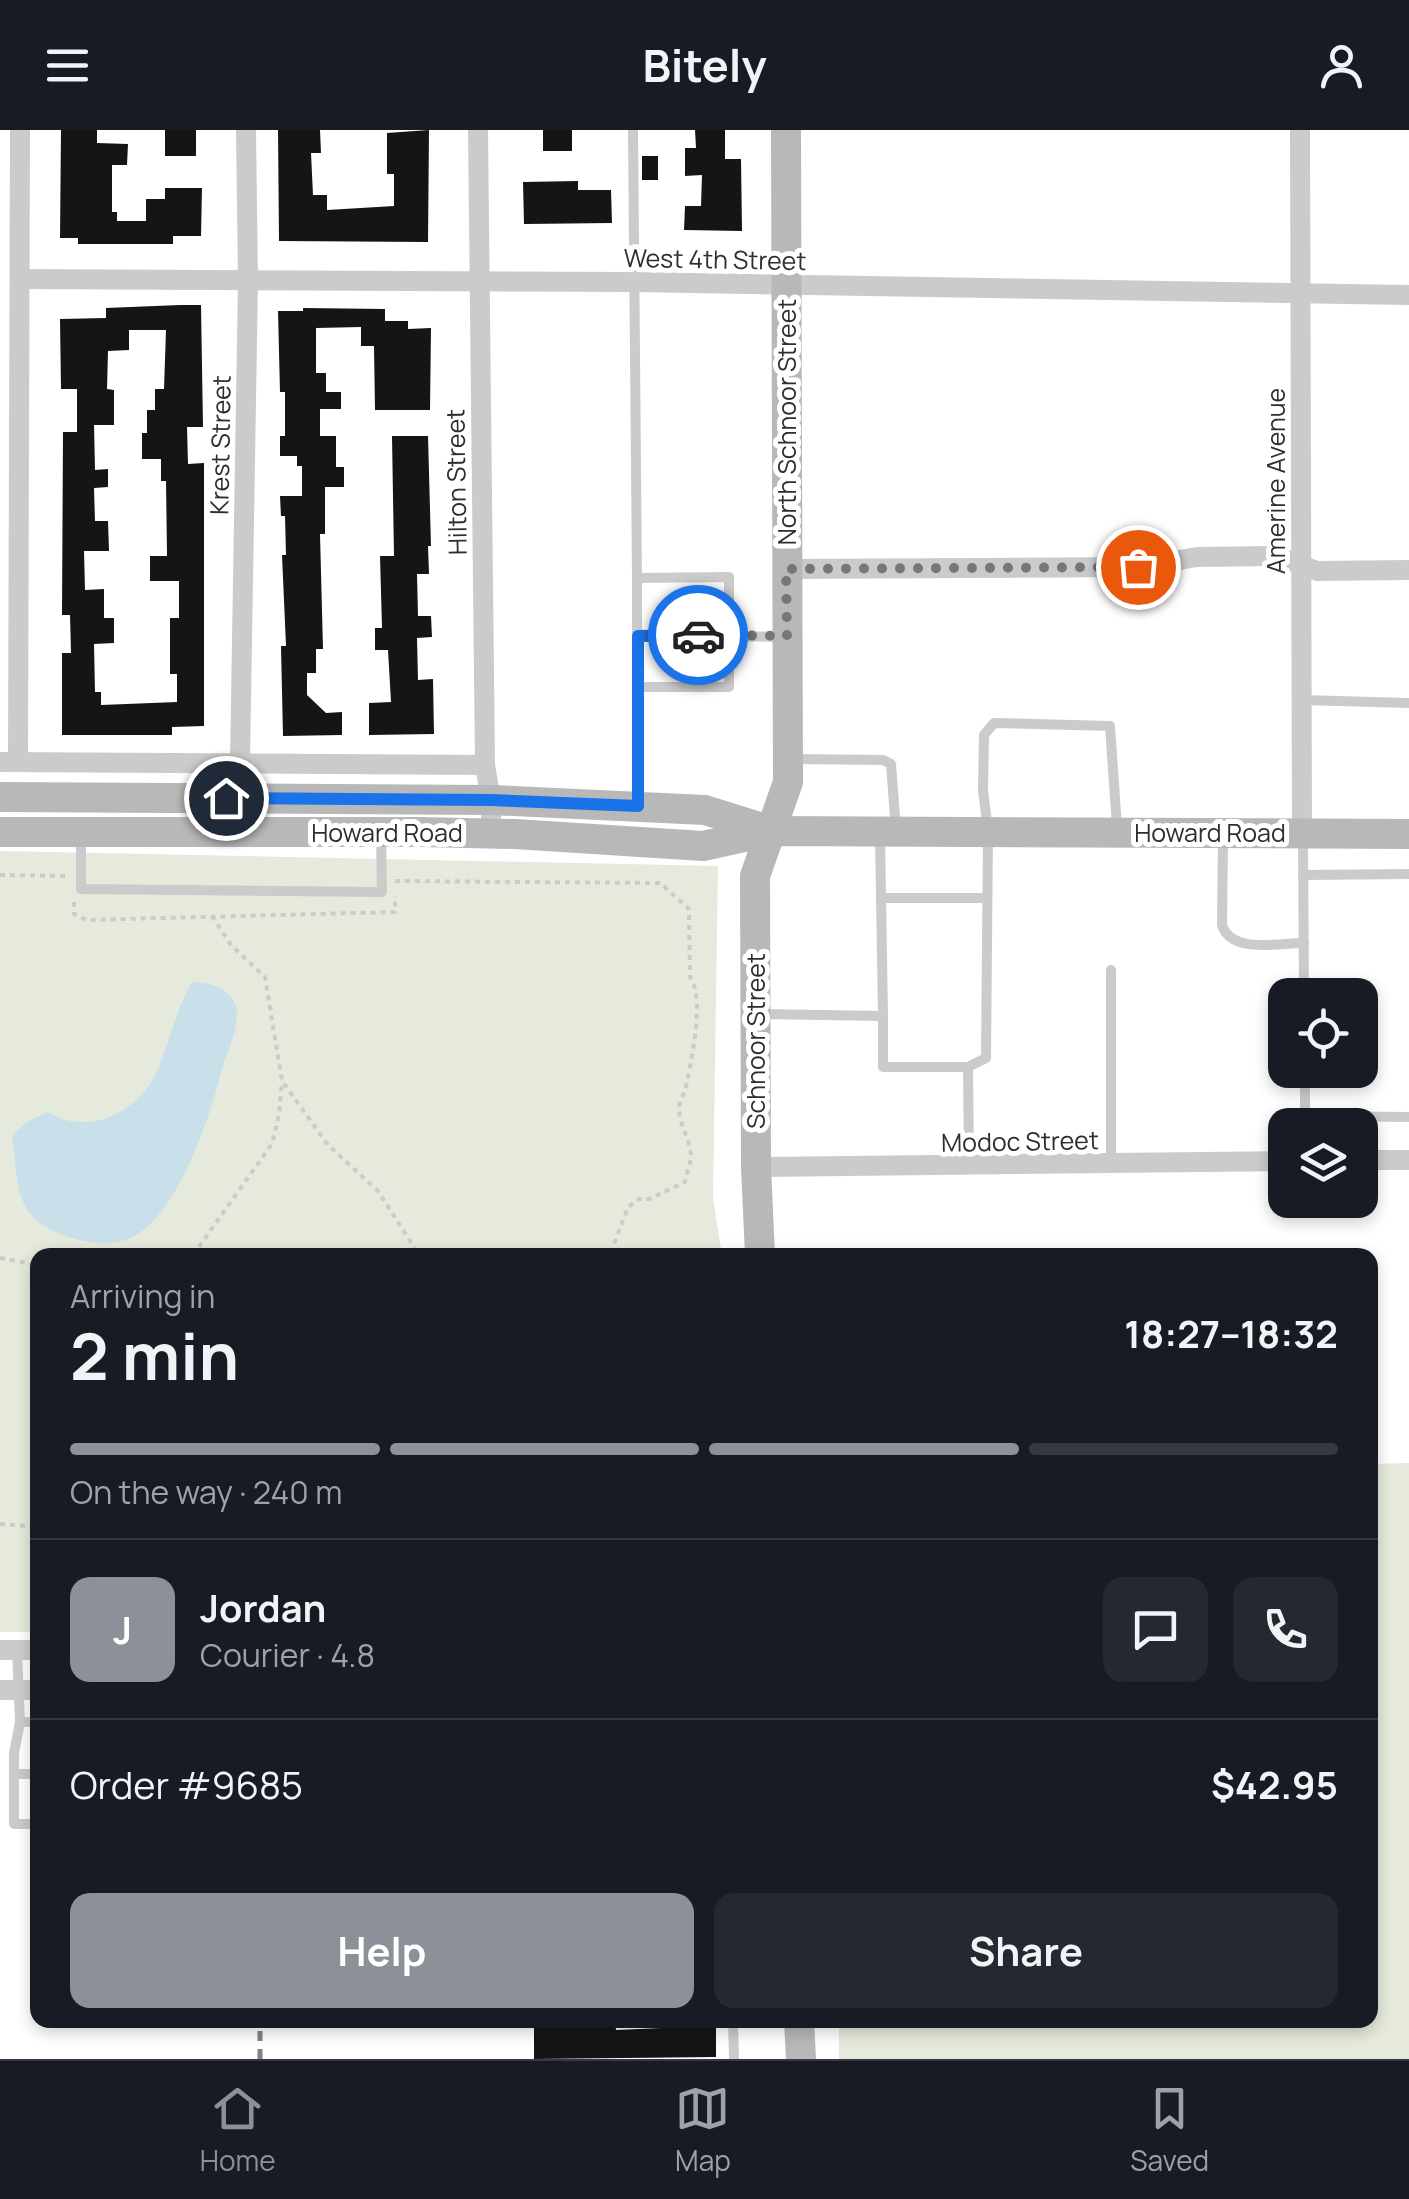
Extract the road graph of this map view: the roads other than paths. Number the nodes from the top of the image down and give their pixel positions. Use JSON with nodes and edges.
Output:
{"nodes":[{"id":1,"x":20,"y":130,"type":"edge"},
{"id":2,"x":246,"y":130,"type":"edge"},
{"id":3,"x":478,"y":130,"type":"edge"},
{"id":4,"x":632,"y":130,"type":"edge"},
{"id":5,"x":786,"y":130,"type":"edge"},
{"id":6,"x":1300,"y":130,"type":"edge"},
{"id":7,"x":20,"y":278,"type":"junction"},
{"id":8,"x":248,"y":280,"type":"junction"},
{"id":9,"x":479,"y":281,"type":"junction"},
{"id":10,"x":633,"y":282,"type":"junction"},
{"id":11,"x":786,"y":284,"type":"junction"},
{"id":12,"x":1300,"y":294,"type":"junction"},
{"id":13,"x":1409,"y":294,"type":"edge"},
{"id":14,"x":1300,"y":564,"type":"junction"},
{"id":15,"x":786,"y":569,"type":"junction"},
{"id":16,"x":1409,"y":570,"type":"edge"},
{"id":17,"x":638,"y":578,"type":"junction"},
{"id":18,"x":638,"y":636,"type":"junction"},
{"id":19,"x":729,"y":636,"type":"junction"},
{"id":20,"x":787,"y":636,"type":"junction"},
{"id":21,"x":637,"y":687,"type":"junction"},
{"id":22,"x":1301,"y":700,"type":"junction"},
{"id":23,"x":1409,"y":703,"type":"edge"},
{"id":24,"x":788,"y":759,"type":"junction"},
{"id":25,"x":240,"y":761,"type":"junction"},
{"id":26,"x":9,"y":762,"type":"edge"},
{"id":27,"x":485,"y":764,"type":"junction"},
{"id":28,"x":0,"y":797,"type":"edge"},
{"id":29,"x":204,"y":798,"type":"junction"},
{"id":30,"x":491,"y":800,"type":"junction"},
{"id":31,"x":638,"y":806,"type":"junction"},
{"id":32,"x":772,"y":831,"type":"junction"},
{"id":33,"x":888,"y":831,"type":"junction"},
{"id":34,"x":0,"y":832,"type":"edge"},
{"id":35,"x":87,"y":832,"type":"junction"},
{"id":36,"x":381,"y":832,"type":"junction"},
{"id":37,"x":988,"y":832,"type":"junction"},
{"id":38,"x":1118,"y":832,"type":"junction"},
{"id":39,"x":1223,"y":832,"type":"junction"},
{"id":40,"x":1302,"y":832,"type":"junction"},
{"id":41,"x":491,"y":833,"type":"junction"},
{"id":42,"x":1409,"y":834,"type":"edge"},
{"id":43,"x":1409,"y":874,"type":"edge"},
{"id":44,"x":1303,"y":875,"type":"junction"},
{"id":45,"x":881,"y":898,"type":"junction"},
{"id":46,"x":987,"y":898,"type":"junction"},
{"id":47,"x":1304,"y":944,"type":"junction"},
{"id":48,"x":1112,"y":970,"type":"dead end"},
{"id":49,"x":1304,"y":978,"type":"edge"},
{"id":50,"x":755,"y":1014,"type":"junction"},
{"id":51,"x":883,"y":1016,"type":"junction"},
{"id":52,"x":968,"y":1067,"type":"junction"},
{"id":53,"x":1409,"y":1118,"type":"edge"},
{"id":54,"x":1378,"y":1119,"type":"edge"},
{"id":55,"x":1378,"y":1160,"type":"edge"},
{"id":56,"x":1409,"y":1160,"type":"edge"},
{"id":57,"x":1268,"y":1162,"type":"edge"},
{"id":58,"x":1111,"y":1164,"type":"junction"},
{"id":59,"x":756,"y":1167,"type":"junction"},
{"id":60,"x":969,"y":1167,"type":"junction"},
{"id":61,"x":760,"y":1248,"type":"edge"},
{"id":62,"x":18,"y":1650,"type":"edge"},
{"id":63,"x":19,"y":1690,"type":"edge"},
{"id":64,"x":20,"y":1722,"type":"junction"},
{"id":65,"x":30,"y":1722,"type":"edge"},
{"id":66,"x":14,"y":1774,"type":"junction"},
{"id":67,"x":30,"y":1774,"type":"edge"},
{"id":68,"x":30,"y":1824,"type":"edge"},
{"id":69,"x":734,"y":2028,"type":"edge"},
{"id":70,"x":799,"y":2028,"type":"edge"},
{"id":71,"x":734,"y":2059,"type":"edge"},
{"id":72,"x":801,"y":2059,"type":"edge"}],
"edges":[{"from":1,"to":7,"type":"street"},
{"from":2,"to":8,"type":"street","name":"Krest Street"},
{"from":3,"to":9,"type":"street","name":"Hilton Street"},
{"from":4,"to":10,"type":"lane"},
{"from":5,"to":11,"type":"main road","name":"North Schnoor Street"},
{"from":6,"to":12,"type":"street","name":"Amerine Avenue"},
{"from":7,"to":8,"type":"street","name":"West 4th Street"},
{"from":7,"to":26,"type":"street"},
{"from":8,"to":9,"type":"street","name":"West 4th Street"},
{"from":8,"to":25,"type":"street","name":"Krest Street"},
{"from":9,"to":10,"type":"street","name":"West 4th Street"},
{"from":9,"to":27,"type":"street","name":"Hilton Street"},
{"from":10,"to":11,"type":"street","name":"West 4th Street"},
{"from":10,"to":17,"type":"lane"},
{"from":11,"to":12,"type":"street","name":"West 4th Street"},
{"from":11,"to":15,"type":"main road","name":"North Schnoor Street"},
{"from":12,"to":13,"type":"street","name":"West 4th Street"},
{"from":12,"to":14,"type":"street","name":"Amerine Avenue"},
{"from":14,"to":15,"type":"street"},
{"from":14,"to":16,"type":"street"},
{"from":14,"to":22,"type":"street","name":"Amerine Avenue"},
{"from":15,"to":20,"type":"main road","name":"North Schnoor Street"},
{"from":17,"to":18,"type":"lane"},
{"from":17,"to":19,"type":"lane"},
{"from":18,"to":19,"type":"lane"},
{"from":18,"to":21,"type":"lane"},
{"from":19,"to":20,"type":"lane"},
{"from":19,"to":21,"type":"lane"},
{"from":20,"to":24,"type":"main road","name":"North Schnoor Street"},
{"from":21,"to":31,"type":"lane"},
{"from":22,"to":23,"type":"lane"},
{"from":22,"to":40,"type":"street","name":"Amerine Avenue"},
{"from":24,"to":32,"type":"main road","name":"North Schnoor Street"},
{"from":24,"to":33,"type":"lane"},
{"from":25,"to":26,"type":"street"},
{"from":25,"to":27,"type":"street"},
{"from":27,"to":30,"type":"street","name":"Hilton Street"},
{"from":28,"to":29,"type":"main road","name":"Howard Road"},
{"from":29,"to":30,"type":"main road","name":"Howard Road"},
{"from":29,"to":35,"type":"main road"},
{"from":30,"to":31,"type":"main road","name":"Howard Road"},
{"from":30,"to":41,"type":"street","name":"Hilton Street"},
{"from":31,"to":32,"type":"main road","name":"Howard Road"},
{"from":32,"to":33,"type":"main road","name":"Howard Road"},
{"from":32,"to":41,"type":"main road","name":"Howard Road"},
{"from":32,"to":50,"type":"main road","name":"Schnoor Street"},
{"from":33,"to":37,"type":"main road","name":"Howard Road"},
{"from":33,"to":45,"type":"lane"},
{"from":34,"to":35,"type":"main road","name":"Howard Road"},
{"from":35,"to":36,"type":"main road","name":"Howard Road"},
{"from":35,"to":36,"type":"lane"},
{"from":36,"to":41,"type":"main road","name":"Howard Road"},
{"from":37,"to":38,"type":"main road","name":"Howard Road"},
{"from":37,"to":38,"type":"lane"},
{"from":37,"to":46,"type":"lane"},
{"from":38,"to":39,"type":"main road","name":"Howard Road"},
{"from":39,"to":40,"type":"main road","name":"Howard Road"},
{"from":39,"to":47,"type":"lane"},
{"from":40,"to":42,"type":"main road","name":"Howard Road"},
{"from":40,"to":44,"type":"lane"},
{"from":43,"to":44,"type":"lane"},
{"from":44,"to":47,"type":"lane"},
{"from":45,"to":46,"type":"lane"},
{"from":45,"to":51,"type":"lane"},
{"from":46,"to":52,"type":"lane"},
{"from":47,"to":49,"type":"lane"},
{"from":48,"to":58,"type":"lane"},
{"from":50,"to":51,"type":"lane"},
{"from":50,"to":59,"type":"main road","name":"Schnoor Street"},
{"from":51,"to":52,"type":"lane"},
{"from":52,"to":60,"type":"lane"},
{"from":53,"to":54,"type":"lane"},
{"from":55,"to":56,"type":"street"},
{"from":57,"to":58,"type":"street","name":"Modoc Street"},
{"from":58,"to":60,"type":"street","name":"Modoc Street"},
{"from":59,"to":60,"type":"street","name":"Modoc Street"},
{"from":59,"to":61,"type":"main road","name":"Schnoor Street"},
{"from":62,"to":63,"type":"lane"},
{"from":63,"to":64,"type":"lane"},
{"from":64,"to":65,"type":"lane"},
{"from":64,"to":66,"type":"lane"},
{"from":66,"to":67,"type":"lane"},
{"from":66,"to":68,"type":"lane"},
{"from":69,"to":71,"type":"lane"},
{"from":70,"to":72,"type":"main road"}]}
